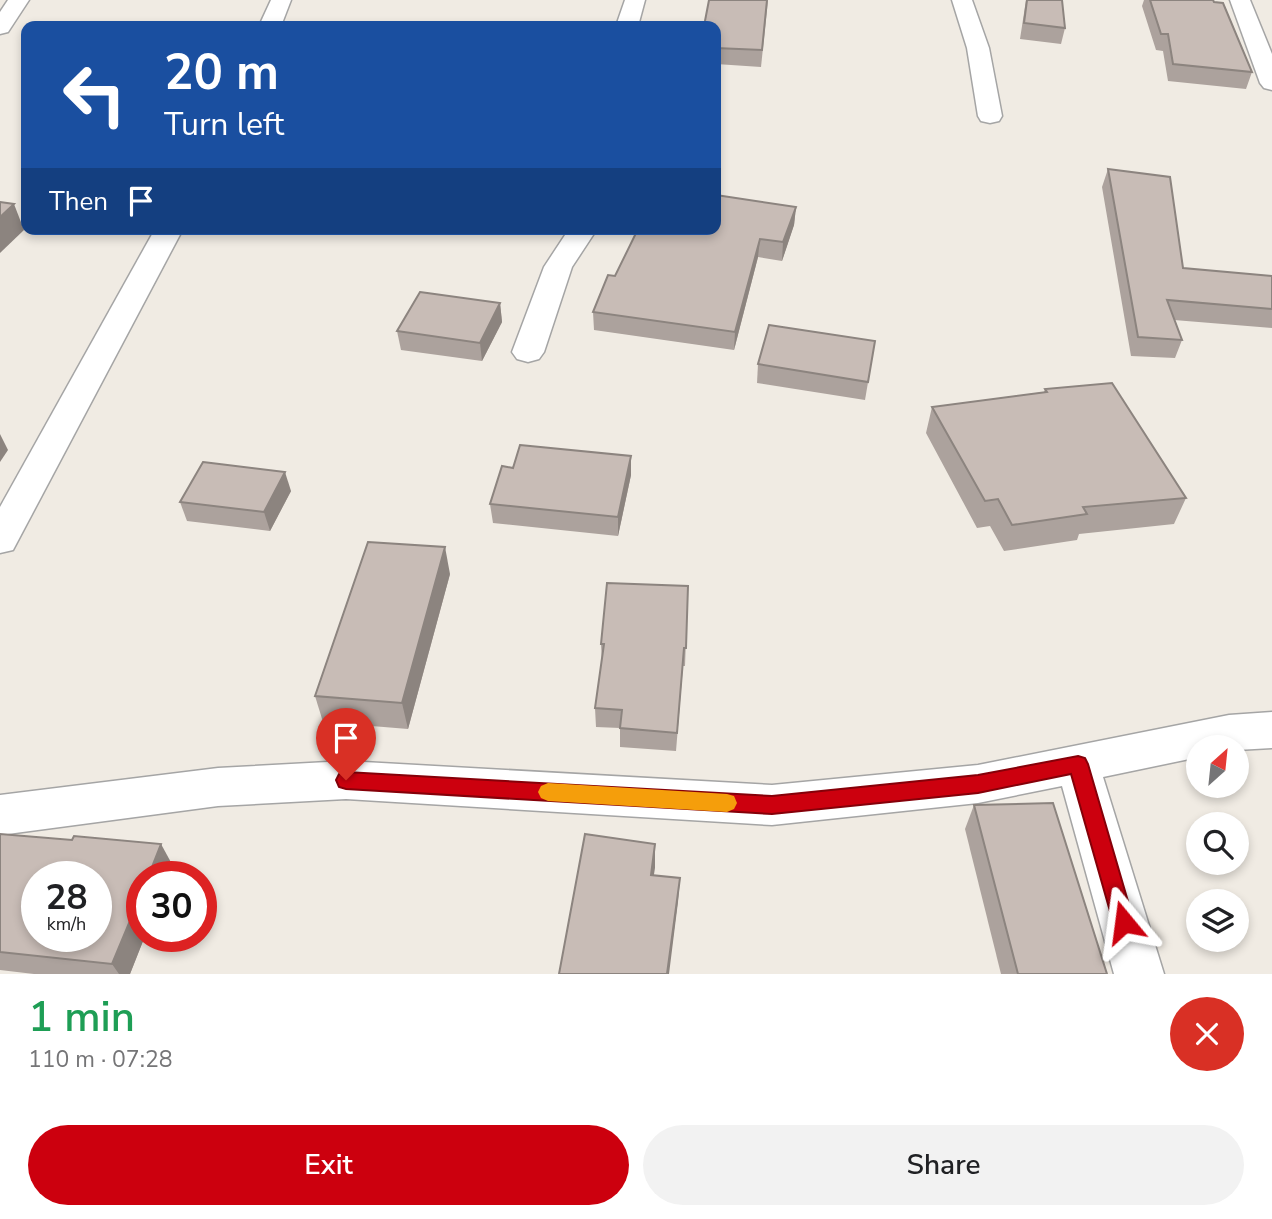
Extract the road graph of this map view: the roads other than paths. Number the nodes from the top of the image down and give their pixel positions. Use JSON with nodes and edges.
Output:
{"nodes":[{"id":1,"x":19,"y":0,"type":"edge"},
{"id":2,"x":281,"y":0,"type":"edge"},
{"id":3,"x":635,"y":0,"type":"edge"},
{"id":4,"x":962,"y":0,"type":"edge"},
{"id":5,"x":1240,"y":0,"type":"edge"},
{"id":6,"x":272,"y":21,"type":"edge"},
{"id":7,"x":629,"y":21,"type":"edge"},
{"id":8,"x":0,"y":27,"type":"edge"},
{"id":9,"x":1272,"y":83,"type":"edge"},
{"id":10,"x":990,"y":117,"type":"dead end"},
{"id":11,"x":166,"y":235,"type":"edge"},
{"id":12,"x":579,"y":235,"type":"edge"},
{"id":13,"x":528,"y":352,"type":"dead end"},
{"id":14,"x":0,"y":540,"type":"edge"},
{"id":15,"x":1272,"y":730,"type":"edge"},
{"id":16,"x":1078,"y":764,"type":"junction"},
{"id":17,"x":0,"y":815,"type":"edge"},
{"id":18,"x":1139,"y":974,"type":"edge"}],
"edges":[{"from":1,"to":8,"type":"street"},
{"from":2,"to":6,"type":"street"},
{"from":3,"to":7,"type":"street"},
{"from":4,"to":10,"type":"street"},
{"from":5,"to":9,"type":"street"},
{"from":11,"to":14,"type":"street"},
{"from":12,"to":13,"type":"street"},
{"from":15,"to":16,"type":"street"},
{"from":16,"to":17,"type":"street"},
{"from":16,"to":18,"type":"street"}]}
